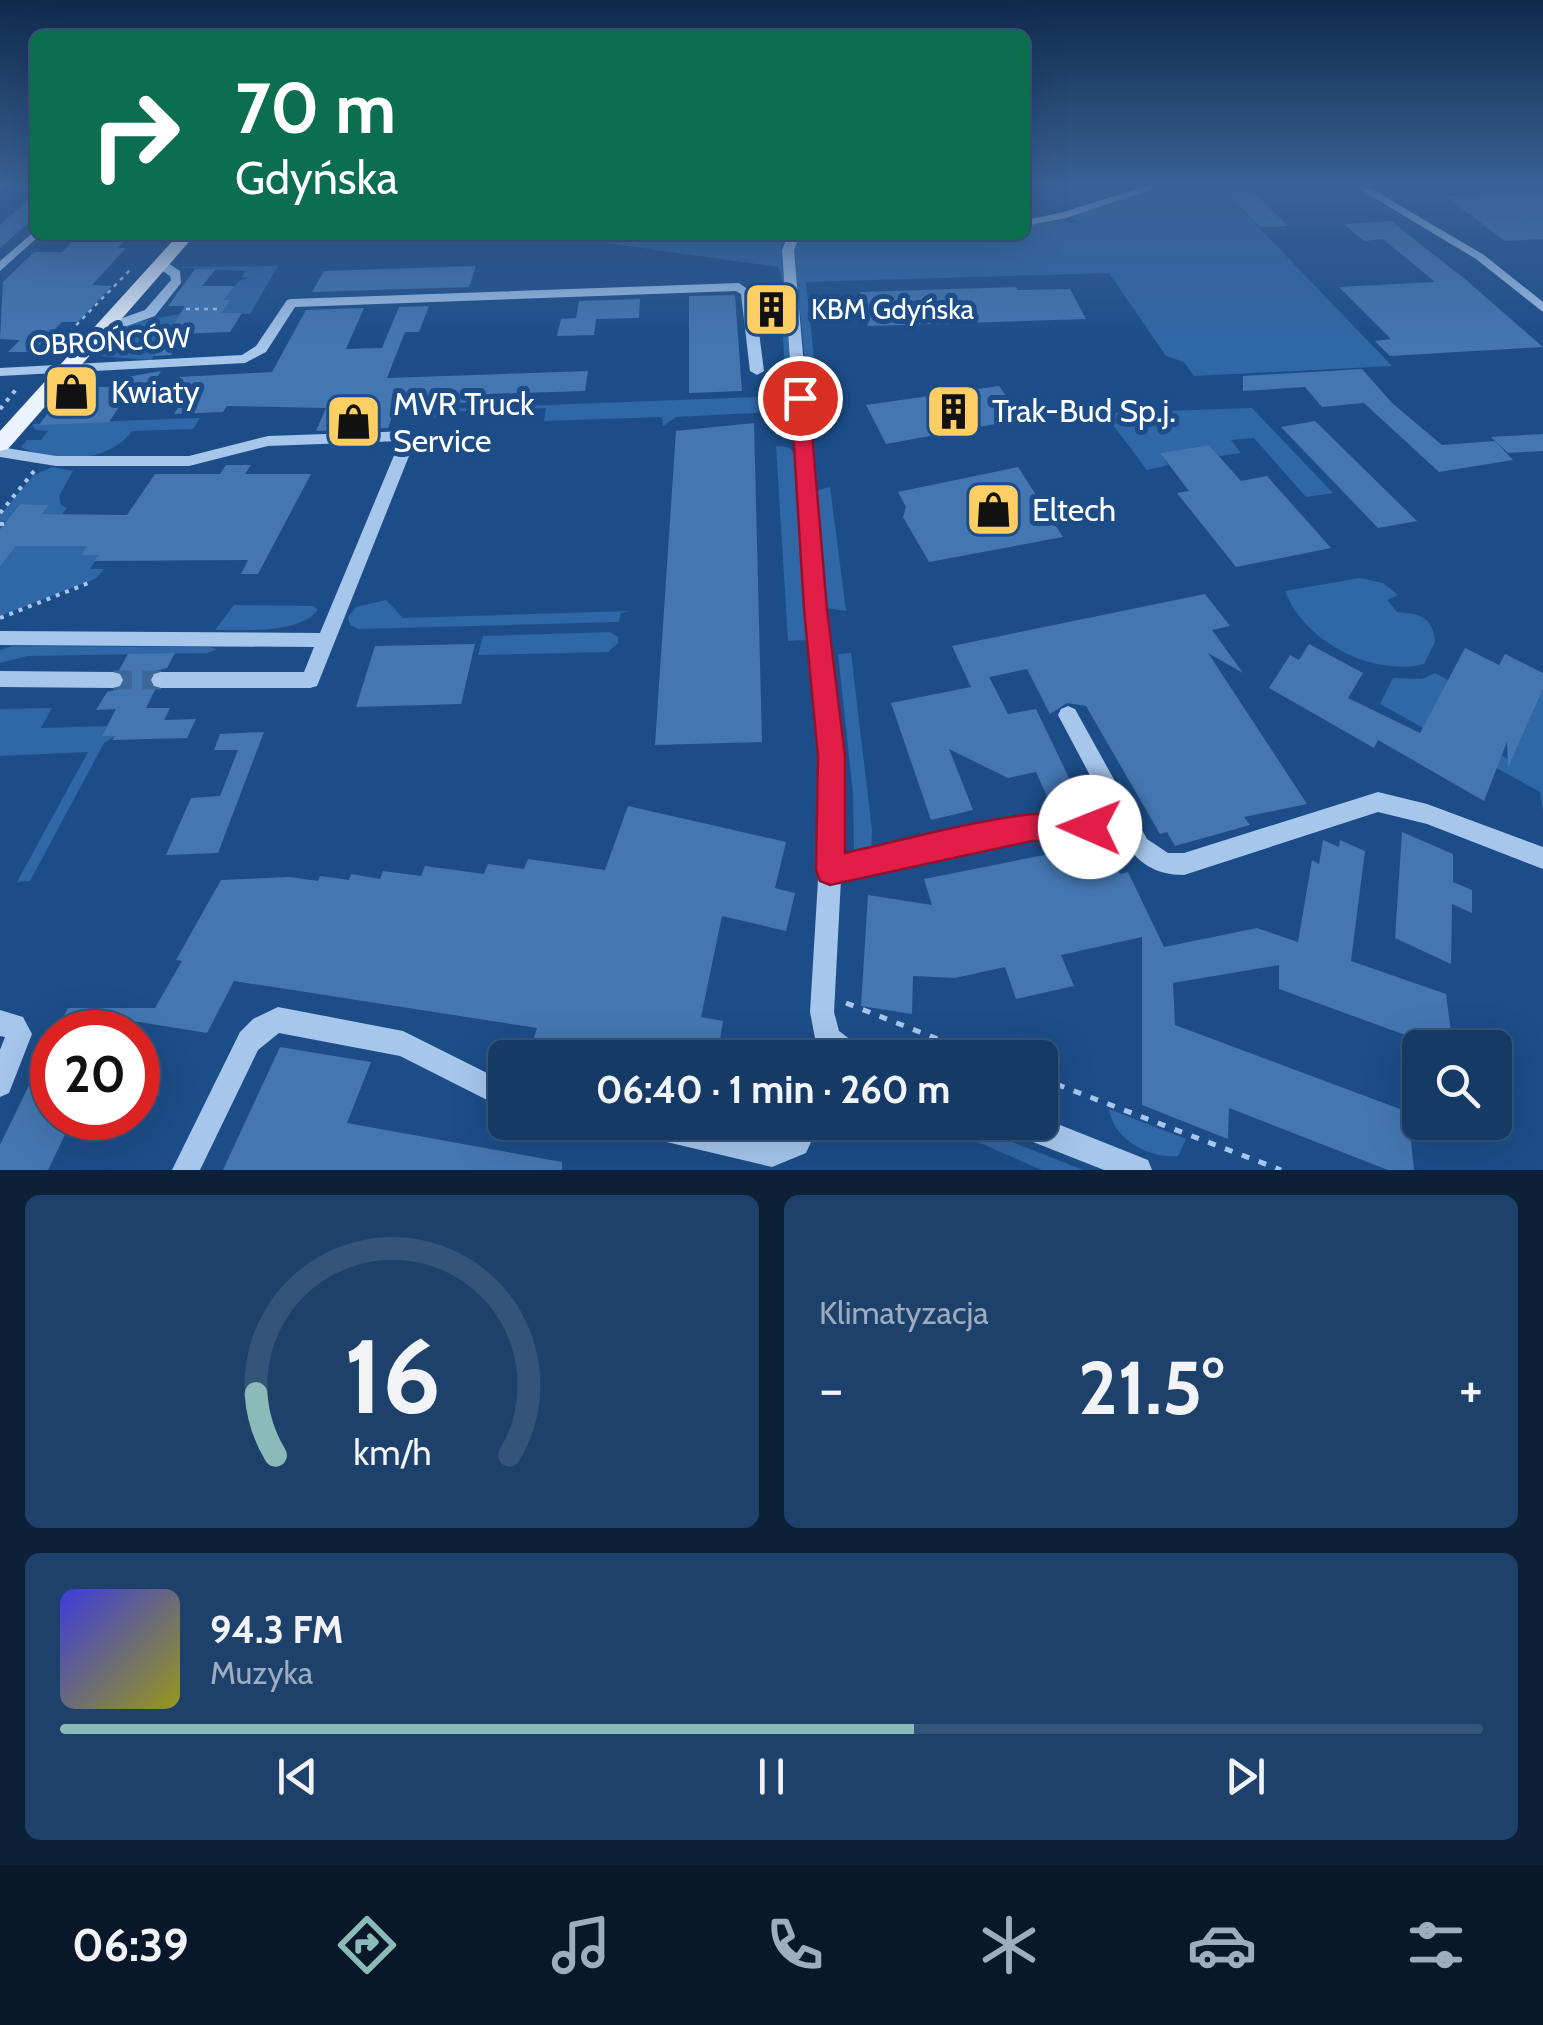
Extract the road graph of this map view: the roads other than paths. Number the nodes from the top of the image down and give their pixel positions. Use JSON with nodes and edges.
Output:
{"nodes":[{"id":1,"x":29,"y":240,"type":"edge"},
{"id":2,"x":166,"y":240,"type":"edge"},
{"id":3,"x":183,"y":240,"type":"edge"},
{"id":4,"x":794,"y":240,"type":"edge"},
{"id":5,"x":1452,"y":240,"type":"edge"},
{"id":6,"x":0,"y":267,"type":"edge"},
{"id":7,"x":1543,"y":308,"type":"edge"},
{"id":8,"x":795,"y":327,"type":"junction"},
{"id":9,"x":752,"y":328,"type":"junction"},
{"id":10,"x":42,"y":365,"type":"junction"},
{"id":11,"x":70,"y":368,"type":"junction"},
{"id":12,"x":757,"y":371,"type":"dead end"},
{"id":13,"x":0,"y":372,"type":"edge"},
{"id":14,"x":0,"y":422,"type":"edge"},
{"id":15,"x":0,"y":448,"type":"edge"},
{"id":16,"x":0,"y":638,"type":"edge"},
{"id":17,"x":326,"y":640,"type":"junction"},
{"id":18,"x":0,"y":680,"type":"edge"},
{"id":19,"x":113,"y":680,"type":"tunnel mouth"},
{"id":20,"x":161,"y":680,"type":"tunnel mouth"},
{"id":21,"x":1068,"y":715,"type":"dead end"},
{"id":22,"x":1129,"y":828,"type":"junction"},
{"id":23,"x":1543,"y":858,"type":"edge"},
{"id":24,"x":830,"y":870,"type":"junction"},
{"id":25,"x":0,"y":1023,"type":"edge"},
{"id":26,"x":823,"y":1040,"type":"edge"},
{"id":27,"x":0,"y":1084,"type":"edge"},
{"id":28,"x":488,"y":1087,"type":"edge"},
{"id":29,"x":1058,"y":1138,"type":"edge"},
{"id":30,"x":715,"y":1140,"type":"edge"},
{"id":31,"x":798,"y":1140,"type":"edge"},
{"id":32,"x":186,"y":1170,"type":"edge"},
{"id":33,"x":1138,"y":1170,"type":"edge"}],
"edges":[{"from":1,"to":6,"type":"street"},
{"from":2,"to":10,"type":"main road"},
{"from":3,"to":11,"type":"main road"},
{"from":4,"to":8,"type":"street"},
{"from":5,"to":7,"type":"street"},
{"from":8,"to":9,"type":"street"},
{"from":8,"to":24,"type":"street"},
{"from":9,"to":11,"type":"street","name":"OBROŃCÓW"},
{"from":9,"to":12,"type":"street"},
{"from":10,"to":11,"type":"street","name":"OBROŃCÓW"},
{"from":10,"to":13,"type":"street","name":"OBROŃCÓW"},
{"from":10,"to":14,"type":"main road"},
{"from":11,"to":15,"type":"main road"},
{"from":15,"to":17,"type":"street"},
{"from":16,"to":17,"type":"street"},
{"from":17,"to":20,"type":"street"},
{"from":18,"to":19,"type":"street"},
{"from":21,"to":22,"type":"street"},
{"from":22,"to":23,"type":"street"},
{"from":22,"to":24,"type":"street"},
{"from":24,"to":26,"type":"street"},
{"from":25,"to":27,"type":"street"},
{"from":28,"to":32,"type":"street"},
{"from":29,"to":33,"type":"street"},
{"from":30,"to":31,"type":"street"}]}
